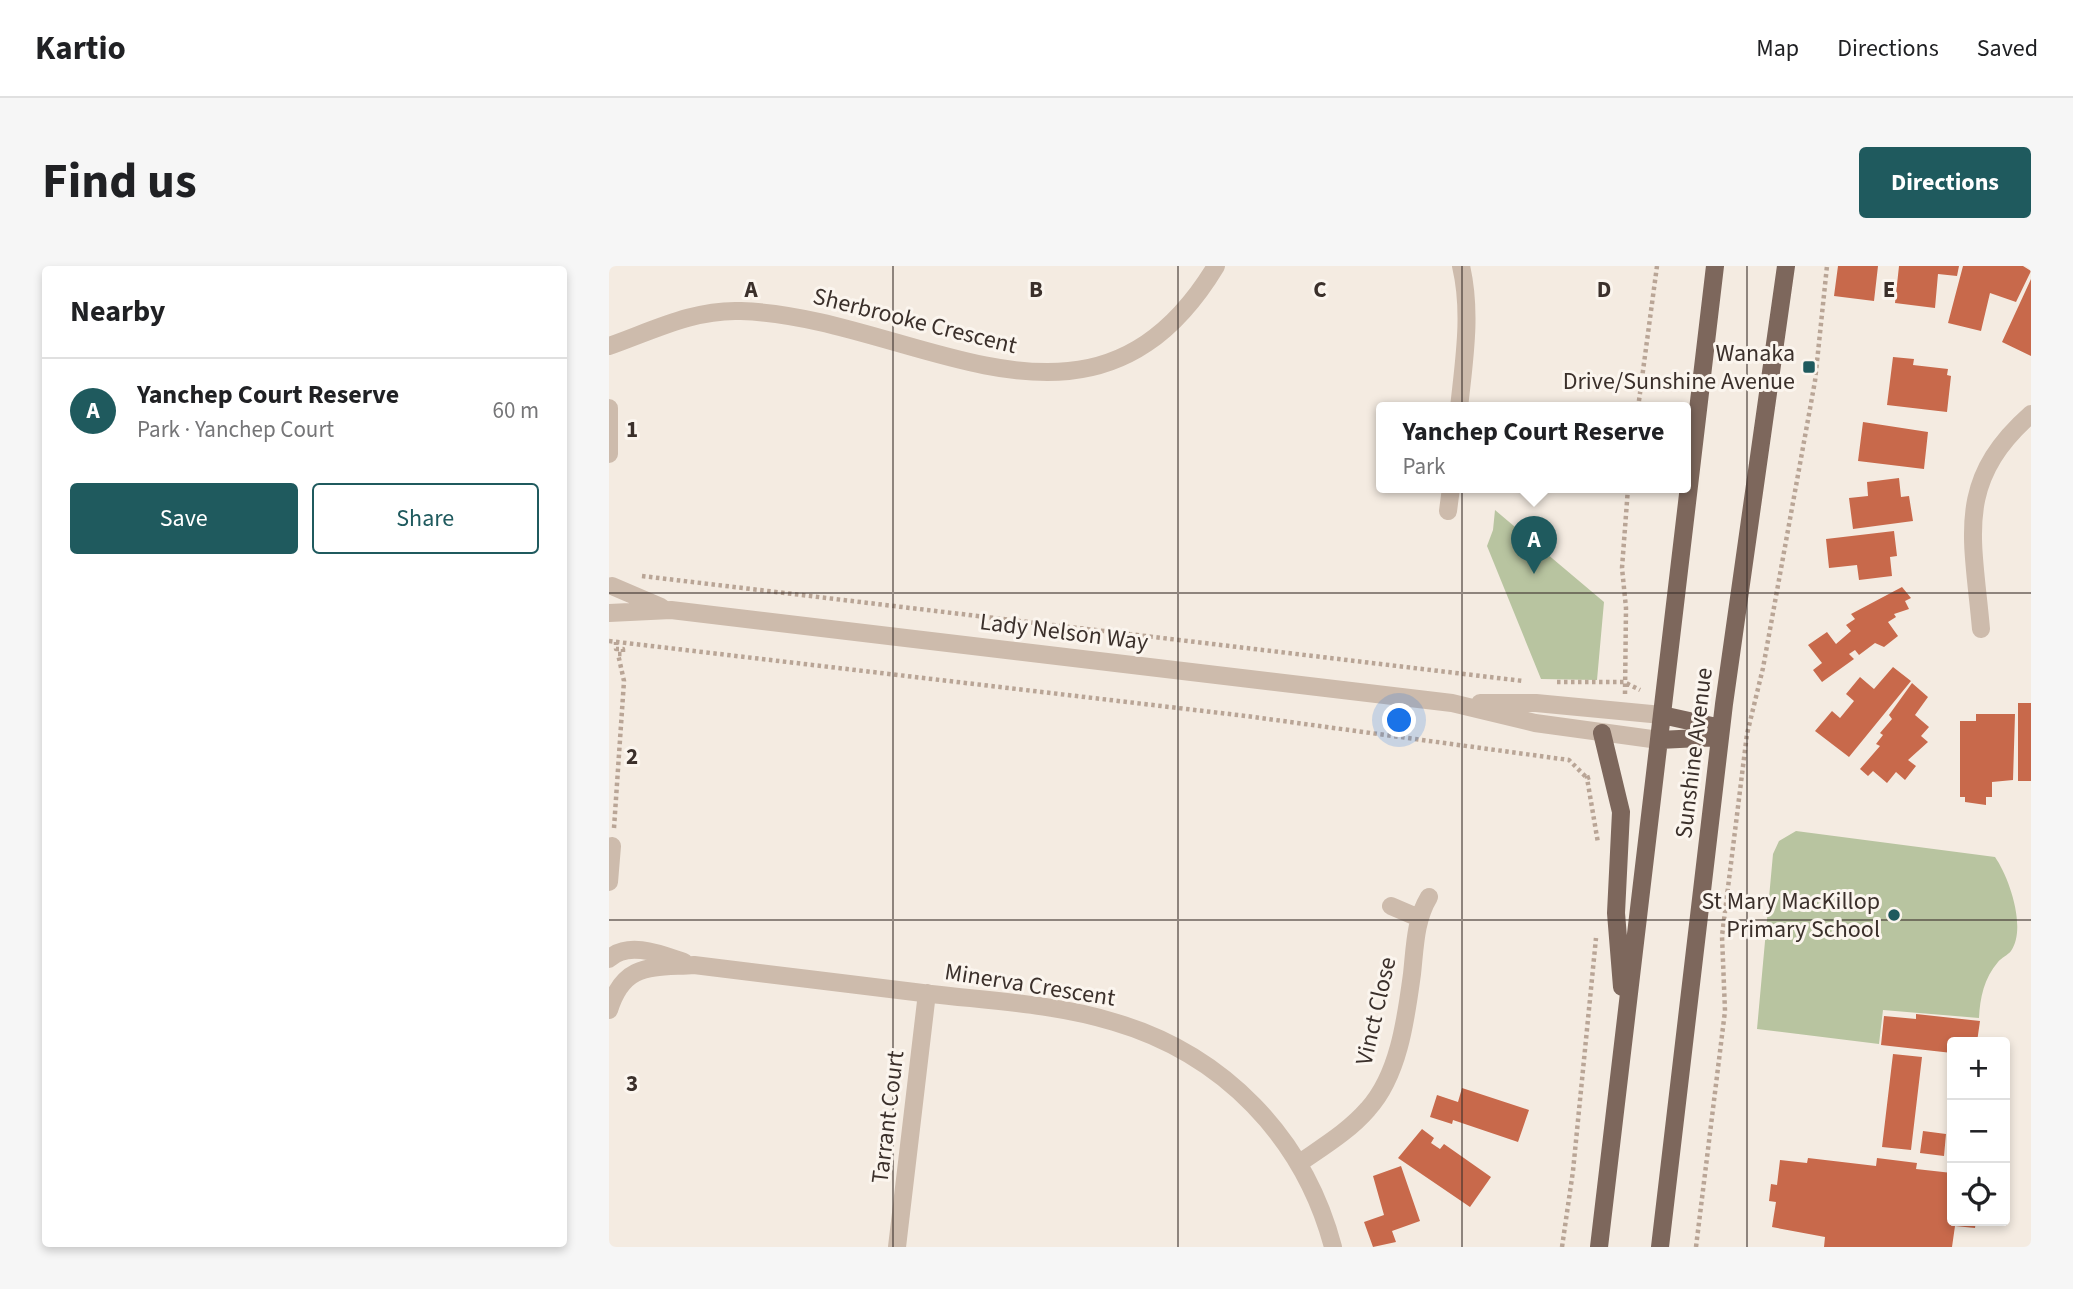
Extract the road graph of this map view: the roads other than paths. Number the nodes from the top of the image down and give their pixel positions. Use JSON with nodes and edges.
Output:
{"nodes":[{"id":1,"x":1216,"y":266,"type":"edge"},
{"id":2,"x":1461,"y":266,"type":"edge"},
{"id":3,"x":1716,"y":266,"type":"edge"},
{"id":4,"x":1786,"y":266,"type":"edge"},
{"id":5,"x":609,"y":346,"type":"edge"},
{"id":6,"x":1460,"y":402,"type":"edge"},
{"id":7,"x":609,"y":408,"type":"edge"},
{"id":8,"x":2031,"y":414,"type":"edge"},
{"id":9,"x":609,"y":454,"type":"edge"},
{"id":10,"x":1691,"y":474,"type":"edge"},
{"id":11,"x":1450,"y":493,"type":"edge"},
{"id":12,"x":1689,"y":493,"type":"edge"},
{"id":13,"x":1448,"y":511,"type":"dead end"},
{"id":14,"x":610,"y":584,"type":"edge"},
{"id":15,"x":671,"y":610,"type":"junction"},
{"id":16,"x":609,"y":613,"type":"edge"},
{"id":17,"x":1981,"y":629,"type":"dead end"},
{"id":18,"x":1452,"y":703,"type":"junction"},
{"id":19,"x":1662,"y":715,"type":"junction"},
{"id":20,"x":1720,"y":732,"type":"junction"},
{"id":21,"x":1602,"y":733,"type":"junction"},
{"id":22,"x":1659,"y":740,"type":"junction"},
{"id":23,"x":612,"y":846,"type":"road end"},
{"id":24,"x":609,"y":882,"type":"edge"},
{"id":25,"x":1429,"y":897,"type":"dead end"},
{"id":26,"x":1391,"y":906,"type":"dead end"},
{"id":27,"x":1419,"y":918,"type":"junction"},
{"id":28,"x":610,"y":952,"type":"edge"},
{"id":29,"x":694,"y":965,"type":"junction"},
{"id":30,"x":626,"y":977,"type":"junction"},
{"id":31,"x":927,"y":993,"type":"junction"},
{"id":32,"x":609,"y":1010,"type":"edge"},
{"id":33,"x":1625,"y":1028,"type":"junction"},
{"id":34,"x":1301,"y":1162,"type":"junction"},
{"id":35,"x":897,"y":1247,"type":"edge"},
{"id":36,"x":1333,"y":1247,"type":"edge"},
{"id":37,"x":1599,"y":1247,"type":"edge"},
{"id":38,"x":1660,"y":1247,"type":"edge"}],
"edges":[{"from":1,"to":5,"type":"street","name":"Sherbrooke Crescent"},
{"from":2,"to":6,"type":"street"},
{"from":3,"to":10,"type":"main road","name":"Sunshine Avenue"},
{"from":4,"to":20,"type":"main road","name":"Sunshine Avenue"},
{"from":7,"to":9,"type":"street"},
{"from":8,"to":17,"type":"street"},
{"from":11,"to":13,"type":"street"},
{"from":12,"to":19,"type":"main road","name":"Sunshine Avenue"},
{"from":14,"to":15,"type":"street","name":"Lady Nelson Way"},
{"from":14,"to":16,"type":"street"},
{"from":15,"to":16,"type":"street","name":"Lady Nelson Way"},
{"from":15,"to":18,"type":"street","name":"Lady Nelson Way"},
{"from":18,"to":19,"type":"street","name":"Lady Nelson Way"},
{"from":18,"to":21,"type":"street","name":"Lady Nelson Way"},
{"from":19,"to":20,"type":"main road"},
{"from":19,"to":22,"type":"main road","name":"Sunshine Avenue"},
{"from":20,"to":22,"type":"main road"},
{"from":20,"to":38,"type":"main road","name":"Sunshine Avenue"},
{"from":21,"to":22,"type":"street","name":"Lady Nelson Way"},
{"from":21,"to":33,"type":"main road"},
{"from":22,"to":33,"type":"main road","name":"Sunshine Avenue"},
{"from":23,"to":24,"type":"street"},
{"from":25,"to":27,"type":"street","name":"Vinct Close"},
{"from":26,"to":27,"type":"street"},
{"from":27,"to":34,"type":"street","name":"Vinct Close"},
{"from":28,"to":29,"type":"street","name":"Minerva Crescent"},
{"from":28,"to":30,"type":"street"},
{"from":29,"to":30,"type":"street","name":"Minerva Crescent"},
{"from":29,"to":31,"type":"street","name":"Minerva Crescent"},
{"from":30,"to":32,"type":"street"},
{"from":31,"to":34,"type":"street","name":"Minerva Crescent"},
{"from":31,"to":35,"type":"street","name":"Tarrant Court"},
{"from":33,"to":37,"type":"main road","name":"Sunshine Avenue"},
{"from":34,"to":36,"type":"street","name":"Minerva Crescent"}]}
